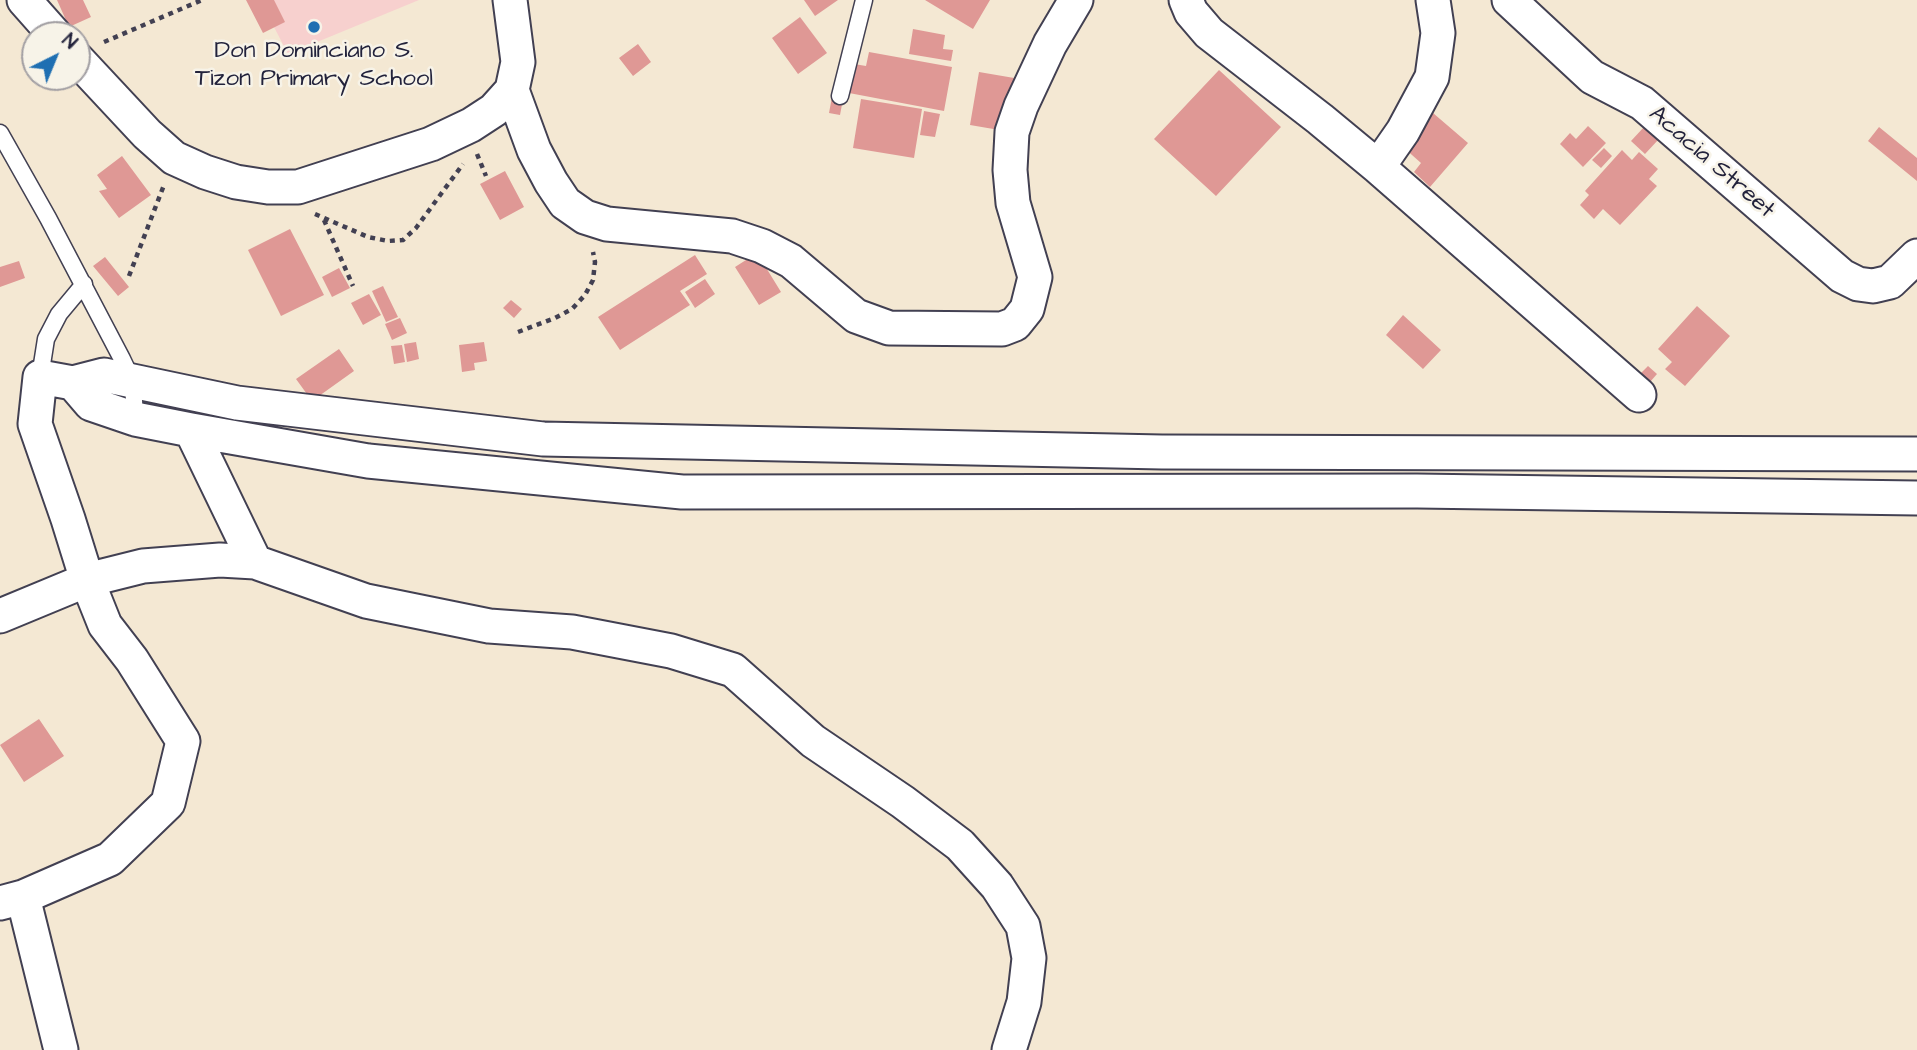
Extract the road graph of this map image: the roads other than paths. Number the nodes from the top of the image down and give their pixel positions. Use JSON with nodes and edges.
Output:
{"nodes":[{"id":1,"x":24,"y":0,"type":"edge"},
{"id":2,"x":510,"y":0,"type":"edge"},
{"id":3,"x":864,"y":0,"type":"edge"},
{"id":4,"x":1076,"y":0,"type":"edge"},
{"id":5,"x":1186,"y":0,"type":"edge"},
{"id":6,"x":1433,"y":0,"type":"edge"},
{"id":7,"x":1508,"y":0,"type":"edge"},
{"id":8,"x":43,"y":21,"type":"edge"},
{"id":9,"x":91,"y":52,"type":"edge"},
{"id":10,"x":512,"y":90,"type":"junction"},
{"id":11,"x":840,"y":96,"type":"dead end"},
{"id":12,"x":0,"y":133,"type":"edge"},
{"id":13,"x":1378,"y":167,"type":"junction"},
{"id":14,"x":1917,"y":256,"type":"edge"},
{"id":15,"x":84,"y":284,"type":"junction"},
{"id":16,"x":40,"y":377,"type":"junction"},
{"id":17,"x":133,"y":382,"type":"junction"},
{"id":18,"x":73,"y":383,"type":"junction"},
{"id":19,"x":1639,"y":395,"type":"dead end"},
{"id":20,"x":135,"y":419,"type":"junction"},
{"id":21,"x":191,"y":430,"type":"junction"},
{"id":22,"x":1917,"y":454,"type":"edge"},
{"id":23,"x":1917,"y":498,"type":"edge"},
{"id":24,"x":255,"y":562,"type":"junction"},
{"id":25,"x":87,"y":580,"type":"junction"},
{"id":26,"x":0,"y":616,"type":"edge"},
{"id":27,"x":12,"y":900,"type":"edge"},
{"id":28,"x":61,"y":1050,"type":"edge"},
{"id":29,"x":1009,"y":1050,"type":"edge"}],
"edges":[{"from":1,"to":8,"type":"street"},
{"from":2,"to":10,"type":"street"},
{"from":3,"to":11,"type":"lane"},
{"from":4,"to":10,"type":"street"},
{"from":5,"to":13,"type":"street"},
{"from":6,"to":13,"type":"street"},
{"from":7,"to":14,"type":"street","name":"Acacia Street"},
{"from":9,"to":10,"type":"street"},
{"from":12,"to":15,"type":"lane"},
{"from":13,"to":19,"type":"street"},
{"from":15,"to":16,"type":"lane"},
{"from":15,"to":17,"type":"lane"},
{"from":16,"to":18,"type":"street"},
{"from":16,"to":25,"type":"street"},
{"from":17,"to":18,"type":"street"},
{"from":17,"to":20,"type":"lane"},
{"from":17,"to":22,"type":"street"},
{"from":18,"to":20,"type":"street"},
{"from":20,"to":21,"type":"street"},
{"from":21,"to":23,"type":"street"},
{"from":21,"to":24,"type":"street"},
{"from":24,"to":25,"type":"street"},
{"from":24,"to":29,"type":"street"},
{"from":25,"to":26,"type":"street"},
{"from":25,"to":27,"type":"street"},
{"from":27,"to":28,"type":"street"}]}
